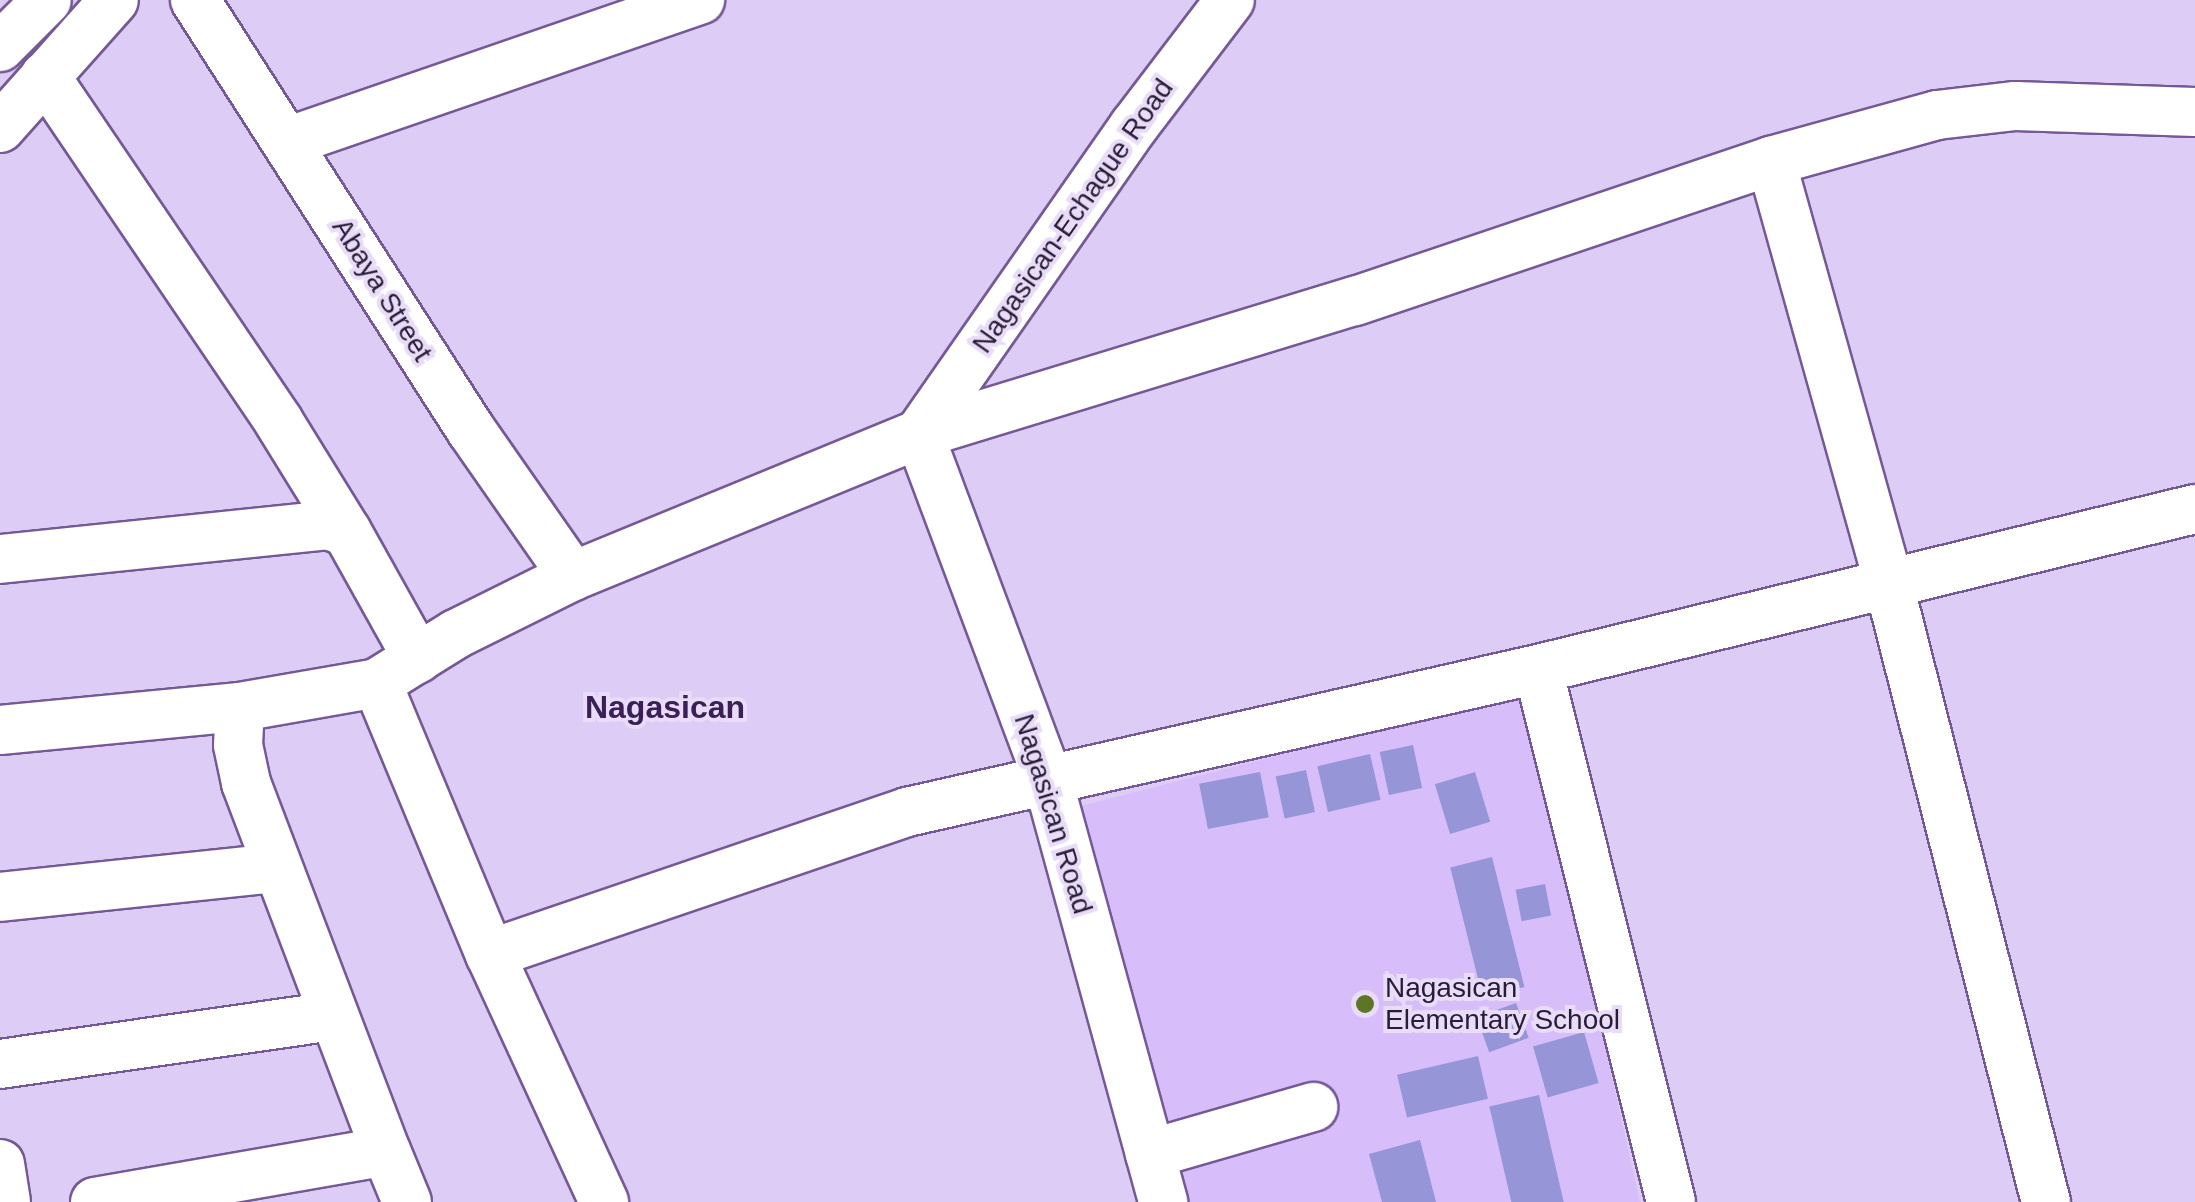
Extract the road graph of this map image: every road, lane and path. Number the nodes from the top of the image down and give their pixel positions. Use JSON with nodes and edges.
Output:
{"nodes":[{"id":1,"x":48,"y":0,"type":"edge"},
{"id":2,"x":114,"y":0,"type":"edge"},
{"id":3,"x":195,"y":0,"type":"edge"},
{"id":4,"x":700,"y":0,"type":"edge"},
{"id":5,"x":1230,"y":0,"type":"edge"},
{"id":6,"x":0,"y":47,"type":"edge"},
{"id":7,"x":45,"y":76,"type":"junction"},
{"id":8,"x":2195,"y":112,"type":"edge"},
{"id":9,"x":0,"y":128,"type":"edge"},
{"id":10,"x":287,"y":142,"type":"junction"},
{"id":11,"x":1771,"y":161,"type":"junction"},
{"id":12,"x":918,"y":434,"type":"junction"},
{"id":13,"x":2195,"y":509,"type":"edge"},
{"id":14,"x":348,"y":532,"type":"junction"},
{"id":15,"x":0,"y":559,"type":"edge"},
{"id":16,"x":573,"y":576,"type":"junction"},
{"id":17,"x":1888,"y":581,"type":"junction"},
{"id":18,"x":418,"y":659,"type":"junction"},
{"id":19,"x":1538,"y":669,"type":"junction"},
{"id":20,"x":377,"y":683,"type":"junction"},
{"id":21,"x":240,"y":707,"type":"junction"},
{"id":22,"x":0,"y":730,"type":"edge"},
{"id":23,"x":1047,"y":777,"type":"junction"},
{"id":24,"x":276,"y":868,"type":"junction"},
{"id":25,"x":0,"y":897,"type":"edge"},
{"id":26,"x":490,"y":954,"type":"junction"},
{"id":27,"x":334,"y":1016,"type":"junction"},
{"id":28,"x":0,"y":1064,"type":"edge"},
{"id":29,"x":1313,"y":1107,"type":"dead end"},
{"id":30,"x":386,"y":1151,"type":"junction"},
{"id":31,"x":1150,"y":1154,"type":"junction"},
{"id":32,"x":0,"y":1164,"type":"edge"},
{"id":33,"x":6,"y":1202,"type":"edge"},
{"id":34,"x":95,"y":1202,"type":"edge"},
{"id":35,"x":407,"y":1202,"type":"edge"},
{"id":36,"x":604,"y":1202,"type":"edge"},
{"id":37,"x":1163,"y":1202,"type":"edge"},
{"id":38,"x":1671,"y":1202,"type":"edge"},
{"id":39,"x":2046,"y":1202,"type":"edge"}],
"edges":[{"from":1,"to":6,"type":"street"},
{"from":2,"to":7,"type":"street"},
{"from":3,"to":10,"type":"street","name":"Abaya Street"},
{"from":4,"to":10,"type":"street"},
{"from":5,"to":12,"type":"street","name":"Nagasican-Echague Road"},
{"from":7,"to":9,"type":"street"},
{"from":7,"to":14,"type":"street"},
{"from":8,"to":11,"type":"street"},
{"from":10,"to":16,"type":"street","name":"Abaya Street"},
{"from":11,"to":12,"type":"street"},
{"from":11,"to":17,"type":"street"},
{"from":12,"to":16,"type":"street"},
{"from":12,"to":23,"type":"street","name":"Nagasican Road"},
{"from":13,"to":17,"type":"street"},
{"from":14,"to":15,"type":"street"},
{"from":14,"to":18,"type":"street"},
{"from":16,"to":18,"type":"street"},
{"from":17,"to":19,"type":"street"},
{"from":17,"to":39,"type":"street"},
{"from":18,"to":20,"type":"street"},
{"from":19,"to":23,"type":"street"},
{"from":19,"to":38,"type":"street"},
{"from":20,"to":21,"type":"street"},
{"from":20,"to":26,"type":"street"},
{"from":21,"to":22,"type":"street"},
{"from":21,"to":24,"type":"street"},
{"from":23,"to":26,"type":"street"},
{"from":23,"to":31,"type":"street","name":"Nagasican Road"},
{"from":24,"to":25,"type":"street"},
{"from":24,"to":27,"type":"street"},
{"from":26,"to":36,"type":"street"},
{"from":27,"to":28,"type":"street"},
{"from":27,"to":30,"type":"street"},
{"from":29,"to":31,"type":"street"},
{"from":30,"to":34,"type":"street"},
{"from":30,"to":35,"type":"street"},
{"from":31,"to":37,"type":"street","name":"Nagasican Road"},
{"from":32,"to":33,"type":"street"}]}
